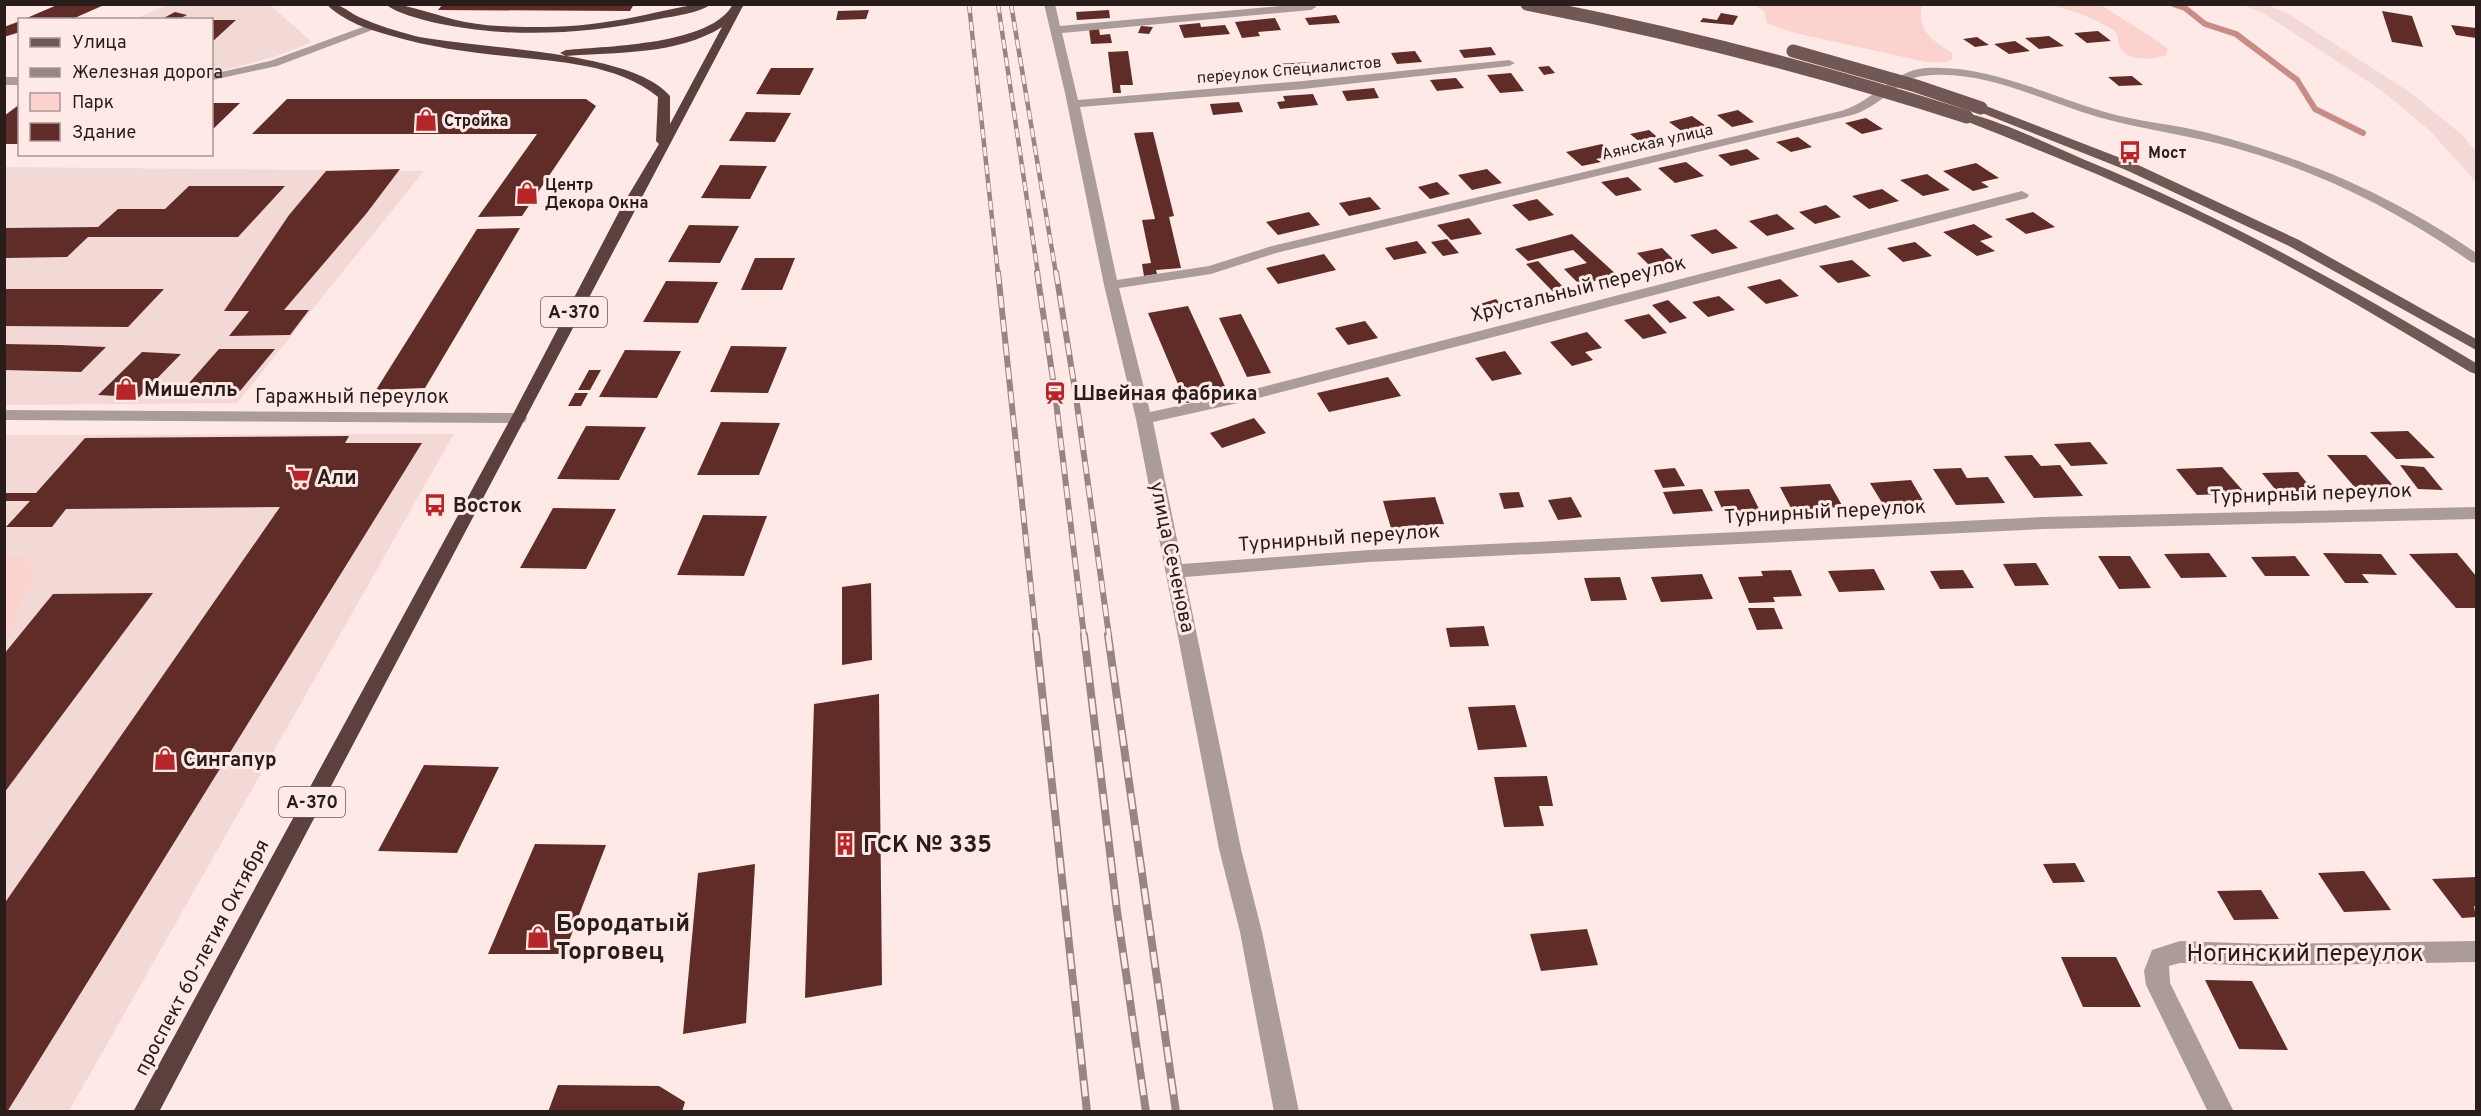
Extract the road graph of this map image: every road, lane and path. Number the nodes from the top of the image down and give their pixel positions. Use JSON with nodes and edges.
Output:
{"nodes":[{"id":1,"x":331,"y":4,"type":"edge"},
{"id":2,"x":390,"y":4,"type":"edge"},
{"id":3,"x":707,"y":4,"type":"edge"},
{"id":4,"x":1049,"y":4,"type":"edge"},
{"id":5,"x":1527,"y":4,"type":"edge"},
{"id":6,"x":1586,"y":4,"type":"edge"},
{"id":7,"x":739,"y":5,"type":"edge"},
{"id":8,"x":1311,"y":7,"type":"dead end"},
{"id":9,"x":371,"y":27,"type":"junction"},
{"id":10,"x":1694,"y":27,"type":"dead end"},
{"id":11,"x":1056,"y":30,"type":"junction"},
{"id":12,"x":1777,"y":47,"type":"dead end"},
{"id":13,"x":519,"y":53,"type":"junction"},
{"id":14,"x":1509,"y":63,"type":"dead end"},
{"id":15,"x":213,"y":77,"type":"edge"},
{"id":16,"x":1072,"y":104,"type":"junction"},
{"id":17,"x":657,"y":161,"type":"junction"},
{"id":18,"x":2022,"y":195,"type":"dead end"},
{"id":19,"x":2476,"y":259,"type":"edge"},
{"id":20,"x":1111,"y":285,"type":"junction"},
{"id":21,"x":2476,"y":345,"type":"edge"},
{"id":22,"x":2476,"y":369,"type":"edge"},
{"id":23,"x":4,"y":415,"type":"edge"},
{"id":24,"x":519,"y":418,"type":"junction"},
{"id":25,"x":1144,"y":419,"type":"junction"},
{"id":26,"x":2476,"y":513,"type":"edge"},
{"id":27,"x":1176,"y":571,"type":"junction"},
{"id":28,"x":2476,"y":952,"type":"edge"},
{"id":29,"x":145,"y":1112,"type":"edge"},
{"id":30,"x":1287,"y":1112,"type":"edge"},
{"id":31,"x":2222,"y":1112,"type":"edge"}],
"edges":[{"from":1,"to":9,"type":"highway","name":"проспект 60-летия Октября","number":"А-370"},
{"from":2,"to":3,"type":"highway"},
{"from":4,"to":11,"type":"street","name":"улица Сеченова"},
{"from":5,"to":22,"type":"main road","bridge":true},
{"from":6,"to":10,"type":"main road"},
{"from":7,"to":13,"type":"highway","number":"А-370"},
{"from":7,"to":17,"type":"highway","name":"проспект 60-летия Октября","number":"А-370"},
{"from":8,"to":11,"type":"street"},
{"from":9,"to":13,"type":"highway","name":"проспект 60-летия Октября","number":"А-370"},
{"from":9,"to":15,"type":"street"},
{"from":11,"to":16,"type":"street","name":"улица Сеченова"},
{"from":12,"to":21,"type":"main road","bridge":true},
{"from":13,"to":17,"type":"highway","name":"проспект 60-летия Октября","number":"А-370"},
{"from":14,"to":16,"type":"street","name":"переулок Специалистов"},
{"from":16,"to":20,"type":"street","name":"улица Сеченова"},
{"from":17,"to":24,"type":"highway","name":"проспект 60-летия Октября","number":"А-370"},
{"from":18,"to":25,"type":"street","name":"Хрустальный переулок"},
{"from":19,"to":20,"type":"street","name":"Аянская улица"},
{"from":20,"to":25,"type":"street","name":"улица Сеченова"},
{"from":23,"to":24,"type":"street","name":"Гаражный переулок"},
{"from":24,"to":29,"type":"highway","name":"проспект 60-летия Октября","number":"А-370"},
{"from":25,"to":27,"type":"street","name":"улица Сеченова"},
{"from":26,"to":27,"type":"street","name":"Турнирный переулок"},
{"from":27,"to":30,"type":"street","name":"улица Сеченова"},
{"from":28,"to":31,"type":"street","name":"Ногинский переулок"}]}
